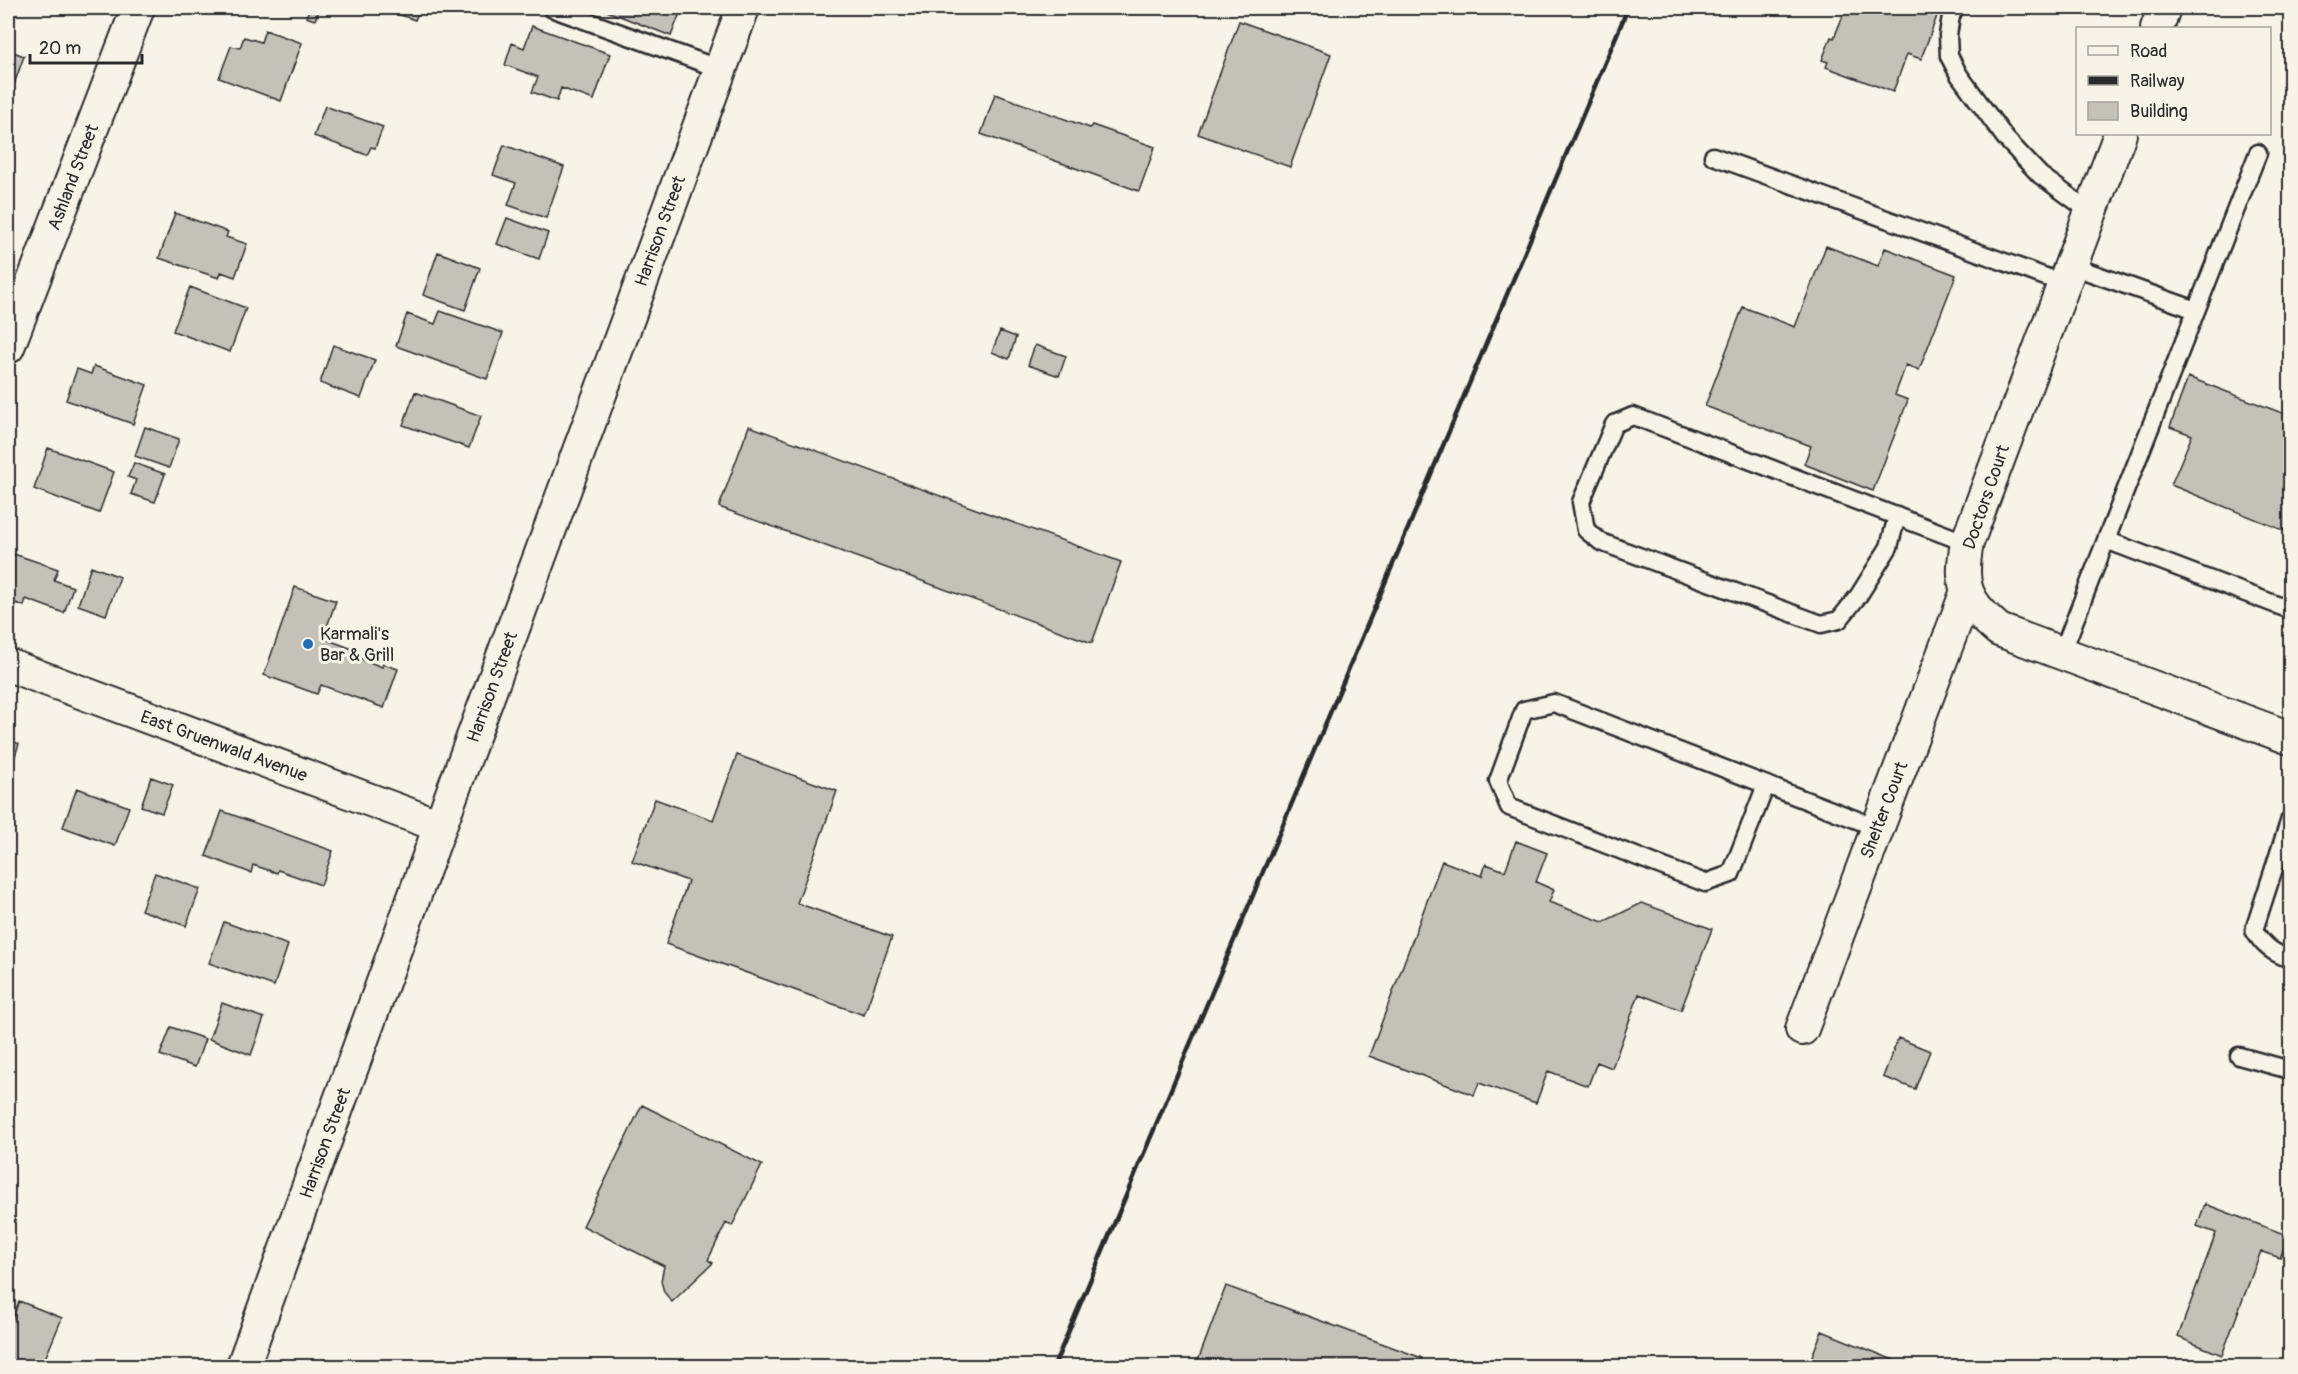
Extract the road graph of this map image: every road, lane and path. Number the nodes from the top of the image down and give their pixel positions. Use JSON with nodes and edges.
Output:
{"nodes":[{"id":1,"x":138,"y":8,"type":"edge"},
{"id":2,"x":551,"y":8,"type":"edge"},
{"id":3,"x":743,"y":8,"type":"edge"},
{"id":4,"x":1955,"y":8,"type":"edge"},
{"id":5,"x":720,"y":69,"type":"junction"},
{"id":6,"x":2120,"y":135,"type":"edge"},
{"id":7,"x":2258,"y":153,"type":"dead end"},
{"id":8,"x":1713,"y":156,"type":"dead end"},
{"id":9,"x":2092,"y":213,"type":"junction"},
{"id":10,"x":2068,"y":275,"type":"junction"},
{"id":11,"x":2196,"y":310,"type":"junction"},
{"id":12,"x":8,"y":347,"type":"edge"},
{"id":13,"x":1897,"y":516,"type":"junction"},
{"id":14,"x":2106,"y":540,"type":"junction"},
{"id":15,"x":1967,"y":543,"type":"junction"},
{"id":16,"x":1967,"y":591,"type":"junction"},
{"id":17,"x":2290,"y":610,"type":"edge"},
{"id":18,"x":2062,"y":653,"type":"junction"},
{"id":19,"x":8,"y":665,"type":"edge"},
{"id":20,"x":2290,"y":738,"type":"edge"},
{"id":21,"x":1766,"y":785,"type":"junction"},
{"id":22,"x":2290,"y":819,"type":"edge"},
{"id":23,"x":440,"y":826,"type":"junction"},
{"id":24,"x":1878,"y":828,"type":"junction"},
{"id":25,"x":2290,"y":959,"type":"edge"},
{"id":26,"x":1802,"y":1029,"type":"dead end"},
{"id":27,"x":2239,"y":1056,"type":"dead end"},
{"id":28,"x":2290,"y":1070,"type":"edge"},
{"id":29,"x":243,"y":1366,"type":"edge"}],
"edges":[{"from":1,"to":12,"type":"street","name":"Ashland Street"},
{"from":2,"to":5,"type":"lane"},
{"from":3,"to":5,"type":"street","name":"Harrison Street"},
{"from":4,"to":9,"type":"lane"},
{"from":5,"to":23,"type":"street","name":"Harrison Street"},
{"from":6,"to":9,"type":"street","name":"Doctors Court"},
{"from":7,"to":11,"type":"lane"},
{"from":8,"to":10,"type":"lane"},
{"from":9,"to":10,"type":"street","name":"Doctors Court"},
{"from":10,"to":11,"type":"lane"},
{"from":10,"to":15,"type":"street","name":"Doctors Court"},
{"from":11,"to":14,"type":"lane"},
{"from":13,"to":13,"type":"lane"},
{"from":13,"to":15,"type":"lane"},
{"from":14,"to":17,"type":"lane"},
{"from":14,"to":18,"type":"lane"},
{"from":15,"to":16,"type":"street","name":"Doctors Court"},
{"from":16,"to":18,"type":"street","name":"Doctors Court"},
{"from":16,"to":24,"type":"street","name":"Shelter Court"},
{"from":18,"to":20,"type":"street","name":"Doctors Court"},
{"from":19,"to":23,"type":"street","name":"East Gruenwald Avenue"},
{"from":21,"to":21,"type":"lane"},
{"from":21,"to":24,"type":"lane"},
{"from":22,"to":25,"type":"lane"},
{"from":23,"to":29,"type":"street","name":"Harrison Street"},
{"from":24,"to":26,"type":"street","name":"Shelter Court"},
{"from":27,"to":28,"type":"lane"}]}
